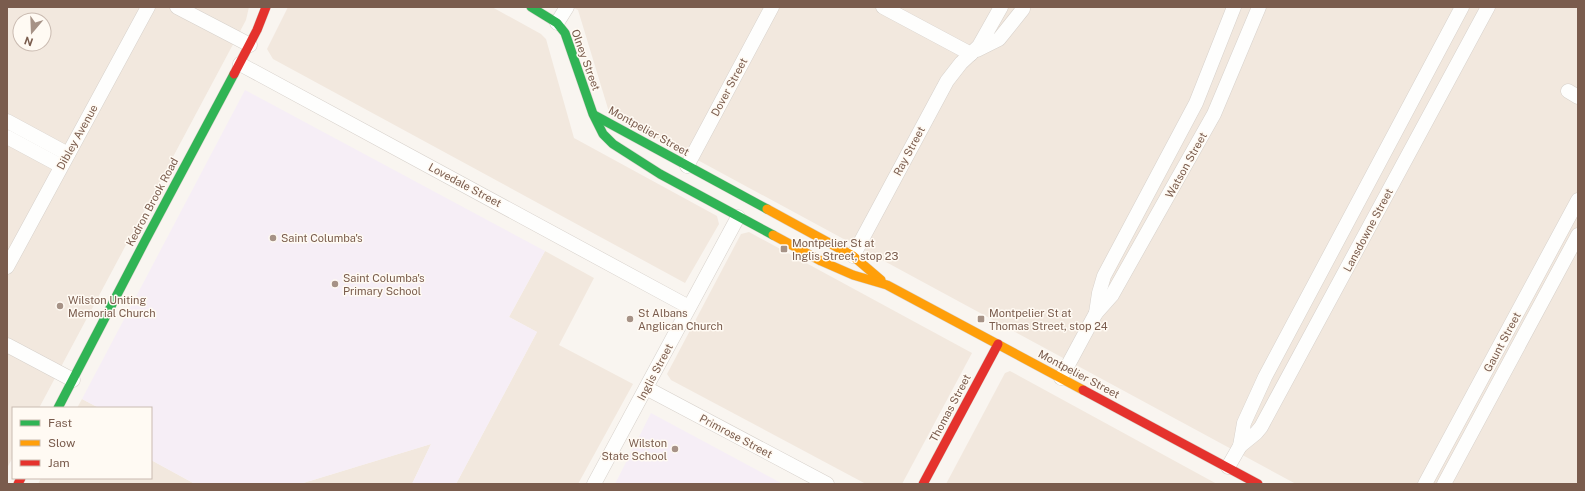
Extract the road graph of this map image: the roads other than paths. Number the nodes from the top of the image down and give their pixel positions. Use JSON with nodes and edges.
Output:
{"nodes":[{"id":1,"x":148,"y":7,"type":"edge"},
{"id":2,"x":177,"y":7,"type":"edge"},
{"id":3,"x":266,"y":7,"type":"edge"},
{"id":4,"x":531,"y":7,"type":"edge"},
{"id":5,"x":567,"y":7,"type":"edge"},
{"id":6,"x":772,"y":7,"type":"edge"},
{"id":7,"x":882,"y":7,"type":"edge"},
{"id":8,"x":1001,"y":7,"type":"edge"},
{"id":9,"x":1234,"y":7,"type":"edge"},
{"id":10,"x":1259,"y":7,"type":"edge"},
{"id":11,"x":1462,"y":7,"type":"edge"},
{"id":12,"x":1488,"y":7,"type":"edge"},
{"id":13,"x":1023,"y":9,"type":"dead end"},
{"id":14,"x":547,"y":11,"type":"edge"},
{"id":15,"x":557,"y":23,"type":"junction"},
{"id":16,"x":250,"y":45,"type":"junction"},
{"id":17,"x":973,"y":53,"type":"junction"},
{"id":18,"x":240,"y":64,"type":"junction"},
{"id":19,"x":592,"y":114,"type":"junction"},
{"id":20,"x":7,"y":121,"type":"edge"},
{"id":21,"x":7,"y":137,"type":"edge"},
{"id":22,"x":68,"y":154,"type":"junction"},
{"id":23,"x":60,"y":166,"type":"junction"},
{"id":24,"x":686,"y":166,"type":"junction"},
{"id":25,"x":1578,"y":200,"type":"edge"},
{"id":26,"x":738,"y":217,"type":"junction"},
{"id":27,"x":1578,"y":235,"type":"edge"},
{"id":28,"x":853,"y":256,"type":"junction"},
{"id":29,"x":7,"y":267,"type":"edge"},
{"id":30,"x":887,"y":285,"type":"junction"},
{"id":31,"x":689,"y":307,"type":"junction"},
{"id":32,"x":1096,"y":313,"type":"junction"},
{"id":33,"x":998,"y":344,"type":"junction"},
{"id":34,"x":7,"y":345,"type":"edge"},
{"id":35,"x":1061,"y":378,"type":"junction"},
{"id":36,"x":73,"y":380,"type":"junction"},
{"id":37,"x":646,"y":388,"type":"junction"},
{"id":38,"x":59,"y":407,"type":"edge"},
{"id":39,"x":1240,"y":446,"type":"junction"},
{"id":40,"x":1228,"y":467,"type":"junction"},
{"id":41,"x":594,"y":484,"type":"edge"},
{"id":42,"x":826,"y":484,"type":"edge"},
{"id":43,"x":923,"y":484,"type":"edge"},
{"id":44,"x":1258,"y":484,"type":"edge"},
{"id":45,"x":1425,"y":484,"type":"edge"},
{"id":46,"x":1444,"y":484,"type":"edge"}],
"edges":[{"from":1,"to":22,"type":"street","name":"Dibley Avenue"},
{"from":2,"to":16,"type":"street"},
{"from":3,"to":16,"type":"street","name":"Kedron Brook Road"},
{"from":4,"to":14,"type":"street","name":"Olney Street"},
{"from":5,"to":15,"type":"street"},
{"from":6,"to":24,"type":"street","name":"Dover Street"},
{"from":7,"to":17,"type":"street"},
{"from":8,"to":17,"type":"street","name":"Ray Street"},
{"from":9,"to":32,"type":"street","name":"Watson Street"},
{"from":10,"to":32,"type":"street","name":"Watson Street"},
{"from":11,"to":39,"type":"street","name":"Lansdowne Street"},
{"from":12,"to":39,"type":"street","name":"Lansdowne Street"},
{"from":13,"to":17,"type":"street","name":"Ray Street"},
{"from":14,"to":15,"type":"street","name":"Olney Street"},
{"from":15,"to":19,"type":"street","name":"Olney Street"},
{"from":16,"to":18,"type":"street","name":"Kedron Brook Road"},
{"from":17,"to":28,"type":"street","name":"Ray Street"},
{"from":18,"to":31,"type":"street","name":"Lovedale Street"},
{"from":18,"to":36,"type":"street","name":"Kedron Brook Road"},
{"from":19,"to":24,"type":"street","name":"Montpelier Street"},
{"from":19,"to":26,"type":"street","name":"Montpelier Street"},
{"from":20,"to":22,"type":"street"},
{"from":21,"to":23,"type":"street"},
{"from":22,"to":23,"type":"street","name":"Dibley Avenue"},
{"from":23,"to":29,"type":"street","name":"Dibley Avenue"},
{"from":24,"to":28,"type":"street","name":"Montpelier Street"},
{"from":25,"to":45,"type":"street","name":"Gaunt Street"},
{"from":26,"to":30,"type":"street","name":"Montpelier Street"},
{"from":26,"to":31,"type":"street","name":"Inglis Street"},
{"from":27,"to":46,"type":"street","name":"Gaunt Street"},
{"from":28,"to":30,"type":"street","name":"Montpelier Street"},
{"from":30,"to":33,"type":"street","name":"Montpelier Street"},
{"from":31,"to":37,"type":"street","name":"Inglis Street"},
{"from":32,"to":35,"type":"street","name":"Watson Street"},
{"from":33,"to":35,"type":"street","name":"Montpelier Street"},
{"from":33,"to":43,"type":"street","name":"Thomas Street"},
{"from":34,"to":36,"type":"street"},
{"from":35,"to":40,"type":"street","name":"Montpelier Street"},
{"from":36,"to":38,"type":"street","name":"Kedron Brook Road"},
{"from":37,"to":41,"type":"street","name":"Inglis Street"},
{"from":37,"to":42,"type":"street","name":"Primrose Street"},
{"from":39,"to":40,"type":"street","name":"Lansdowne Street"},
{"from":40,"to":44,"type":"street","name":"Montpelier Street"}]}
